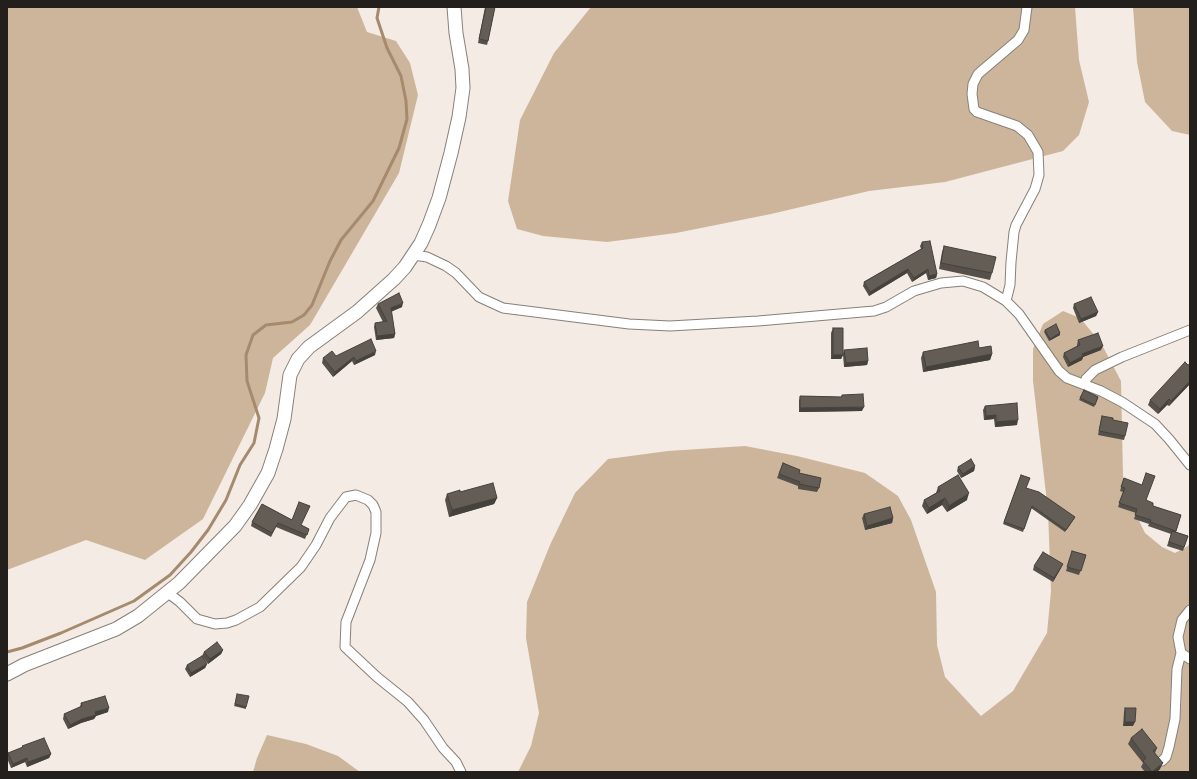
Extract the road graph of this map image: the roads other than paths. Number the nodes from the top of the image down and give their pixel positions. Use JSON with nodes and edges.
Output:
{"nodes":[{"id":1,"x":454,"y":7,"type":"edge"},
{"id":2,"x":1027,"y":7,"type":"edge"},
{"id":3,"x":413,"y":255,"type":"junction"},
{"id":4,"x":1006,"y":301,"type":"junction"},
{"id":5,"x":1190,"y":330,"type":"edge"},
{"id":6,"x":1085,"y":385,"type":"junction"},
{"id":7,"x":1190,"y":465,"type":"edge"},
{"id":8,"x":168,"y":593,"type":"junction"},
{"id":9,"x":1190,"y":610,"type":"edge"},
{"id":10,"x":1181,"y":653,"type":"junction"},
{"id":11,"x":1190,"y":659,"type":"edge"},
{"id":12,"x":7,"y":674,"type":"edge"},
{"id":13,"x":1162,"y":761,"type":"edge"},
{"id":14,"x":461,"y":772,"type":"edge"}],
"edges":[{"from":1,"to":3,"type":"street"},
{"from":2,"to":4,"type":"street"},
{"from":3,"to":4,"type":"street"},
{"from":3,"to":8,"type":"street"},
{"from":4,"to":6,"type":"street"},
{"from":5,"to":6,"type":"street"},
{"from":6,"to":7,"type":"street"},
{"from":8,"to":12,"type":"street"},
{"from":8,"to":14,"type":"street"},
{"from":9,"to":10,"type":"street"},
{"from":10,"to":11,"type":"street"},
{"from":10,"to":13,"type":"street"}]}
